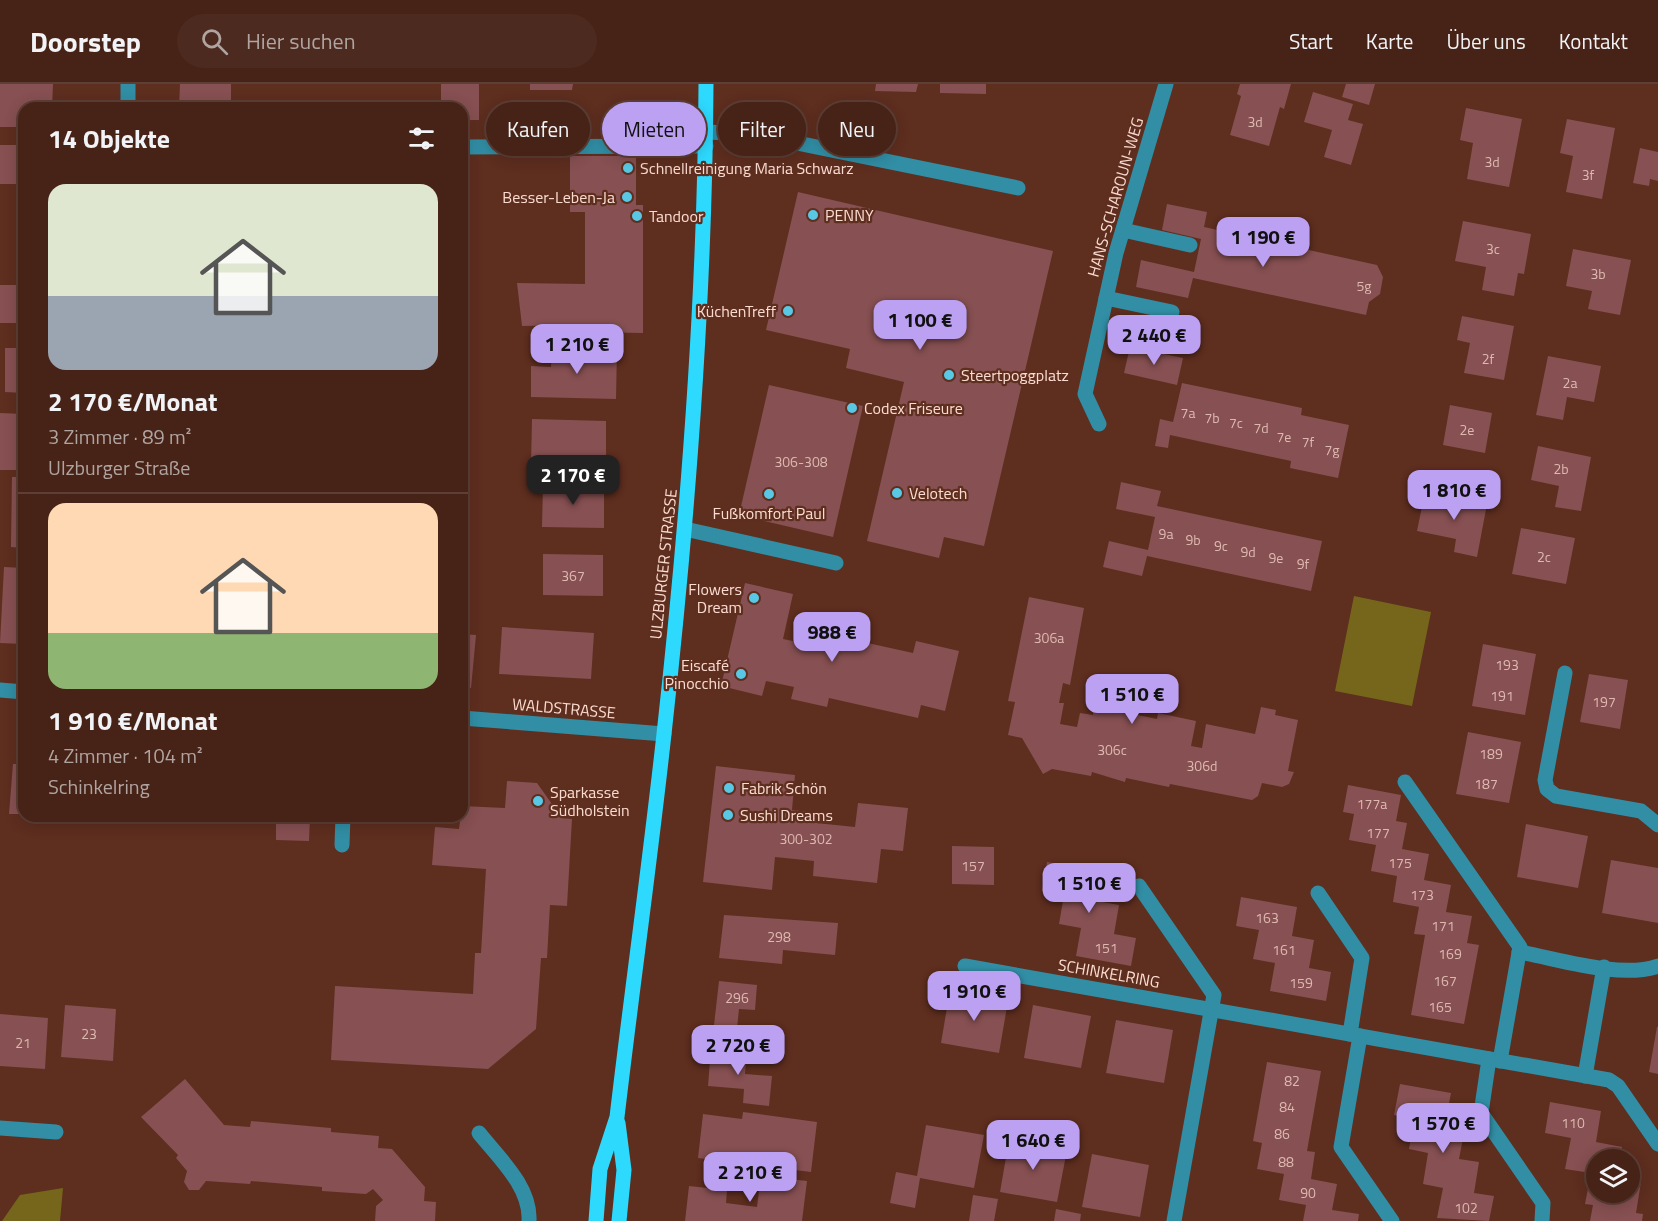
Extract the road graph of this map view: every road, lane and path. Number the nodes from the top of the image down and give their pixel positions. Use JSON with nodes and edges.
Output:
{"nodes":[{"id":1,"x":128,"y":84,"type":"edge"},
{"id":2,"x":706,"y":84,"type":"edge"},
{"id":3,"x":1166,"y":84,"type":"edge"},
{"id":4,"x":128,"y":102,"type":"edge"},
{"id":5,"x":706,"y":102,"type":"edge"},
{"id":6,"x":706,"y":139,"type":"edge"},
{"id":7,"x":602,"y":142,"type":"edge"},
{"id":8,"x":468,"y":147,"type":"edge"},
{"id":9,"x":705,"y":156,"type":"edge"},
{"id":10,"x":1018,"y":188,"type":"dead end"},
{"id":11,"x":1123,"y":230,"type":"junction"},
{"id":12,"x":1190,"y":245,"type":"dead end"},
{"id":13,"x":1106,"y":298,"type":"junction"},
{"id":14,"x":1172,"y":312,"type":"dead end"},
{"id":15,"x":1099,"y":424,"type":"dead end"},
{"id":16,"x":685,"y":529,"type":"junction"},
{"id":17,"x":836,"y":563,"type":"dead end"},
{"id":18,"x":1565,"y":673,"type":"dead end"},
{"id":19,"x":0,"y":690,"type":"edge"},
{"id":20,"x":18,"y":692,"type":"edge"},
{"id":21,"x":468,"y":718,"type":"edge"},
{"id":22,"x":664,"y":734,"type":"junction"},
{"id":23,"x":1405,"y":782,"type":"dead end"},
{"id":24,"x":344,"y":822,"type":"edge"},
{"id":25,"x":1658,"y":825,"type":"edge"},
{"id":26,"x":342,"y":845,"type":"dead end"},
{"id":27,"x":1139,"y":886,"type":"dead end"},
{"id":28,"x":1318,"y":893,"type":"dead end"},
{"id":29,"x":1519,"y":952,"type":"junction"},
{"id":30,"x":965,"y":966,"type":"dead end"},
{"id":31,"x":1658,"y":966,"type":"edge"},
{"id":32,"x":1604,"y":967,"type":"junction"},
{"id":33,"x":1211,"y":1010,"type":"junction"},
{"id":34,"x":1355,"y":1035,"type":"junction"},
{"id":35,"x":1495,"y":1060,"type":"junction"},
{"id":36,"x":1585,"y":1076,"type":"junction"},
{"id":37,"x":617,"y":1117,"type":"junction"},
{"id":38,"x":0,"y":1128,"type":"edge"},
{"id":39,"x":56,"y":1132,"type":"dead end"},
{"id":40,"x":479,"y":1133,"type":"dead end"},
{"id":41,"x":1658,"y":1144,"type":"edge"},
{"id":42,"x":529,"y":1221,"type":"edge"},
{"id":43,"x":596,"y":1221,"type":"edge"},
{"id":44,"x":619,"y":1221,"type":"edge"},
{"id":45,"x":1174,"y":1221,"type":"edge"},
{"id":46,"x":1392,"y":1221,"type":"edge"},
{"id":47,"x":1542,"y":1221,"type":"edge"}],
"edges":[{"from":1,"to":4,"type":"street"},
{"from":2,"to":5,"type":"main road","name":"ULZBURGER STRASSE"},
{"from":3,"to":11,"type":"street","name":"HANS-SCHAROUN-WEG"},
{"from":6,"to":10,"type":"street"},
{"from":7,"to":8,"type":"street"},
{"from":9,"to":16,"type":"main road","name":"ULZBURGER STRASSE"},
{"from":11,"to":12,"type":"street"},
{"from":11,"to":13,"type":"street","name":"HANS-SCHAROUN-WEG"},
{"from":13,"to":14,"type":"street"},
{"from":13,"to":15,"type":"street","name":"HANS-SCHAROUN-WEG"},
{"from":16,"to":17,"type":"street"},
{"from":16,"to":22,"type":"main road","name":"ULZBURGER STRASSE"},
{"from":18,"to":25,"type":"street"},
{"from":19,"to":20,"type":"street"},
{"from":21,"to":22,"type":"street","name":"WALDSTRASSE"},
{"from":22,"to":37,"type":"main road","name":"ULZBURGER STRASSE"},
{"from":23,"to":29,"type":"street"},
{"from":24,"to":26,"type":"street"},
{"from":27,"to":33,"type":"street"},
{"from":28,"to":34,"type":"street"},
{"from":29,"to":32,"type":"street"},
{"from":29,"to":35,"type":"street"},
{"from":30,"to":33,"type":"street","name":"SCHINKELRING"},
{"from":31,"to":32,"type":"street"},
{"from":32,"to":36,"type":"street"},
{"from":33,"to":34,"type":"street","name":"SCHINKELRING"},
{"from":33,"to":45,"type":"street"},
{"from":34,"to":35,"type":"street","name":"SCHINKELRING"},
{"from":34,"to":46,"type":"street"},
{"from":35,"to":36,"type":"street","name":"SCHINKELRING"},
{"from":35,"to":47,"type":"street"},
{"from":36,"to":41,"type":"street","name":"SCHINKELRING"},
{"from":37,"to":43,"type":"main road","name":"ULZBURGER STRASSE"},
{"from":37,"to":44,"type":"main road","name":"ULZBURGER STRASSE"},
{"from":38,"to":39,"type":"street"},
{"from":40,"to":42,"type":"street"}]}
